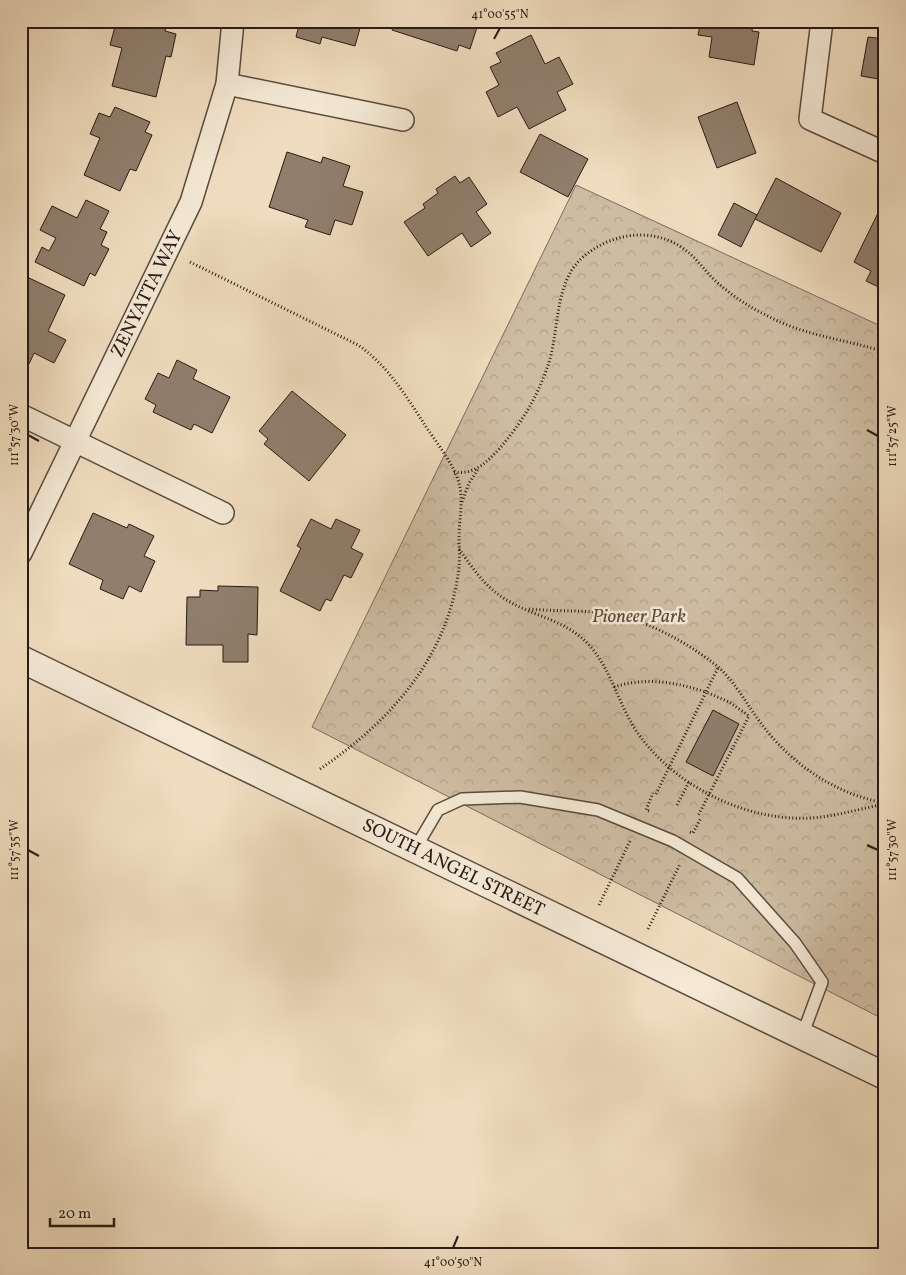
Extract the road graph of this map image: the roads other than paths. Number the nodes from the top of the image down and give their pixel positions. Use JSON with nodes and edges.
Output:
{"nodes":[{"id":1,"x":233,"y":21,"type":"edge"},
{"id":2,"x":822,"y":21,"type":"edge"},
{"id":3,"x":227,"y":84,"type":"junction"},
{"id":4,"x":403,"y":120,"type":"dead end"},
{"id":5,"x":885,"y":153,"type":"edge"},
{"id":6,"x":21,"y":415,"type":"edge"},
{"id":7,"x":75,"y":442,"type":"junction"},
{"id":8,"x":223,"y":513,"type":"dead end"},
{"id":9,"x":21,"y":553,"type":"edge"},
{"id":10,"x":21,"y":659,"type":"edge"},
{"id":11,"x":415,"y":849,"type":"junction"},
{"id":12,"x":802,"y":1036,"type":"junction"},
{"id":13,"x":885,"y":1076,"type":"edge"}],
"edges":[{"from":1,"to":3,"type":"street","name":"ZENYATTA WAY"},
{"from":2,"to":5,"type":"street"},
{"from":3,"to":4,"type":"street"},
{"from":3,"to":7,"type":"street","name":"ZENYATTA WAY"},
{"from":6,"to":7,"type":"street"},
{"from":7,"to":8,"type":"street"},
{"from":7,"to":9,"type":"street","name":"ZENYATTA WAY"},
{"from":10,"to":11,"type":"street","name":"SOUTH ANGEL STREET"},
{"from":11,"to":12,"type":"street","name":"SOUTH ANGEL STREET"},
{"from":11,"to":12,"type":"lane"},
{"from":12,"to":13,"type":"street","name":"SOUTH ANGEL STREET"}]}
